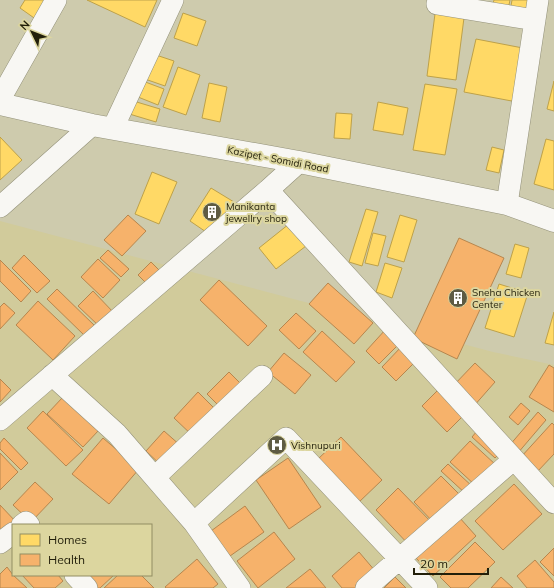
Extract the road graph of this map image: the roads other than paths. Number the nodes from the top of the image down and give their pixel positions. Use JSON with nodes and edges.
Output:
{"nodes":[{"id":1,"x":56,"y":0,"type":"edge"},
{"id":2,"x":174,"y":0,"type":"edge"},
{"id":3,"x":538,"y":0,"type":"edge"},
{"id":4,"x":437,"y":4,"type":"dead end"},
{"id":5,"x":535,"y":20,"type":"junction"},
{"id":6,"x":0,"y":98,"type":"edge"},
{"id":7,"x":0,"y":104,"type":"edge"},
{"id":8,"x":102,"y":127,"type":"junction"},
{"id":9,"x":298,"y":162,"type":"junction"},
{"id":10,"x":268,"y":190,"type":"junction"},
{"id":11,"x":507,"y":204,"type":"junction"},
{"id":12,"x":0,"y":207,"type":"edge"},
{"id":13,"x":554,"y":221,"type":"edge"},
{"id":14,"x":52,"y":376,"type":"junction"},
{"id":15,"x":262,"y":376,"type":"dead end"},
{"id":16,"x":0,"y":420,"type":"edge"},
{"id":17,"x":514,"y":460,"type":"junction"},
{"id":18,"x":155,"y":477,"type":"junction"},
{"id":19,"x":554,"y":503,"type":"edge"},
{"id":20,"x":194,"y":523,"type":"junction"},
{"id":21,"x":12,"y":534,"type":"edge"},
{"id":22,"x":0,"y":544,"type":"edge"},
{"id":23,"x":399,"y":559,"type":"junction"},
{"id":24,"x":77,"y":576,"type":"edge"},
{"id":25,"x":88,"y":588,"type":"edge"},
{"id":26,"x":240,"y":588,"type":"edge"},
{"id":27,"x":366,"y":588,"type":"edge"},
{"id":28,"x":427,"y":588,"type":"edge"}],
"edges":[{"from":1,"to":6,"type":"street"},
{"from":2,"to":8,"type":"street"},
{"from":3,"to":5,"type":"street"},
{"from":4,"to":5,"type":"street"},
{"from":5,"to":11,"type":"street"},
{"from":7,"to":8,"type":"street","name":"Kazipet - Somidi Road"},
{"from":8,"to":9,"type":"street","name":"Kazipet - Somidi Road"},
{"from":8,"to":12,"type":"street"},
{"from":9,"to":10,"type":"street"},
{"from":9,"to":11,"type":"street","name":"Kazipet - Somidi Road"},
{"from":10,"to":14,"type":"street"},
{"from":10,"to":17,"type":"street"},
{"from":11,"to":13,"type":"street","name":"Kazipet - Somidi Road"},
{"from":14,"to":16,"type":"street"},
{"from":14,"to":18,"type":"street"},
{"from":15,"to":18,"type":"street"},
{"from":17,"to":19,"type":"street"},
{"from":17,"to":23,"type":"street"},
{"from":18,"to":20,"type":"street"},
{"from":20,"to":23,"type":"street"},
{"from":20,"to":26,"type":"street"},
{"from":21,"to":22,"type":"street"},
{"from":23,"to":27,"type":"street"},
{"from":23,"to":28,"type":"street"},
{"from":24,"to":25,"type":"street"}]}
